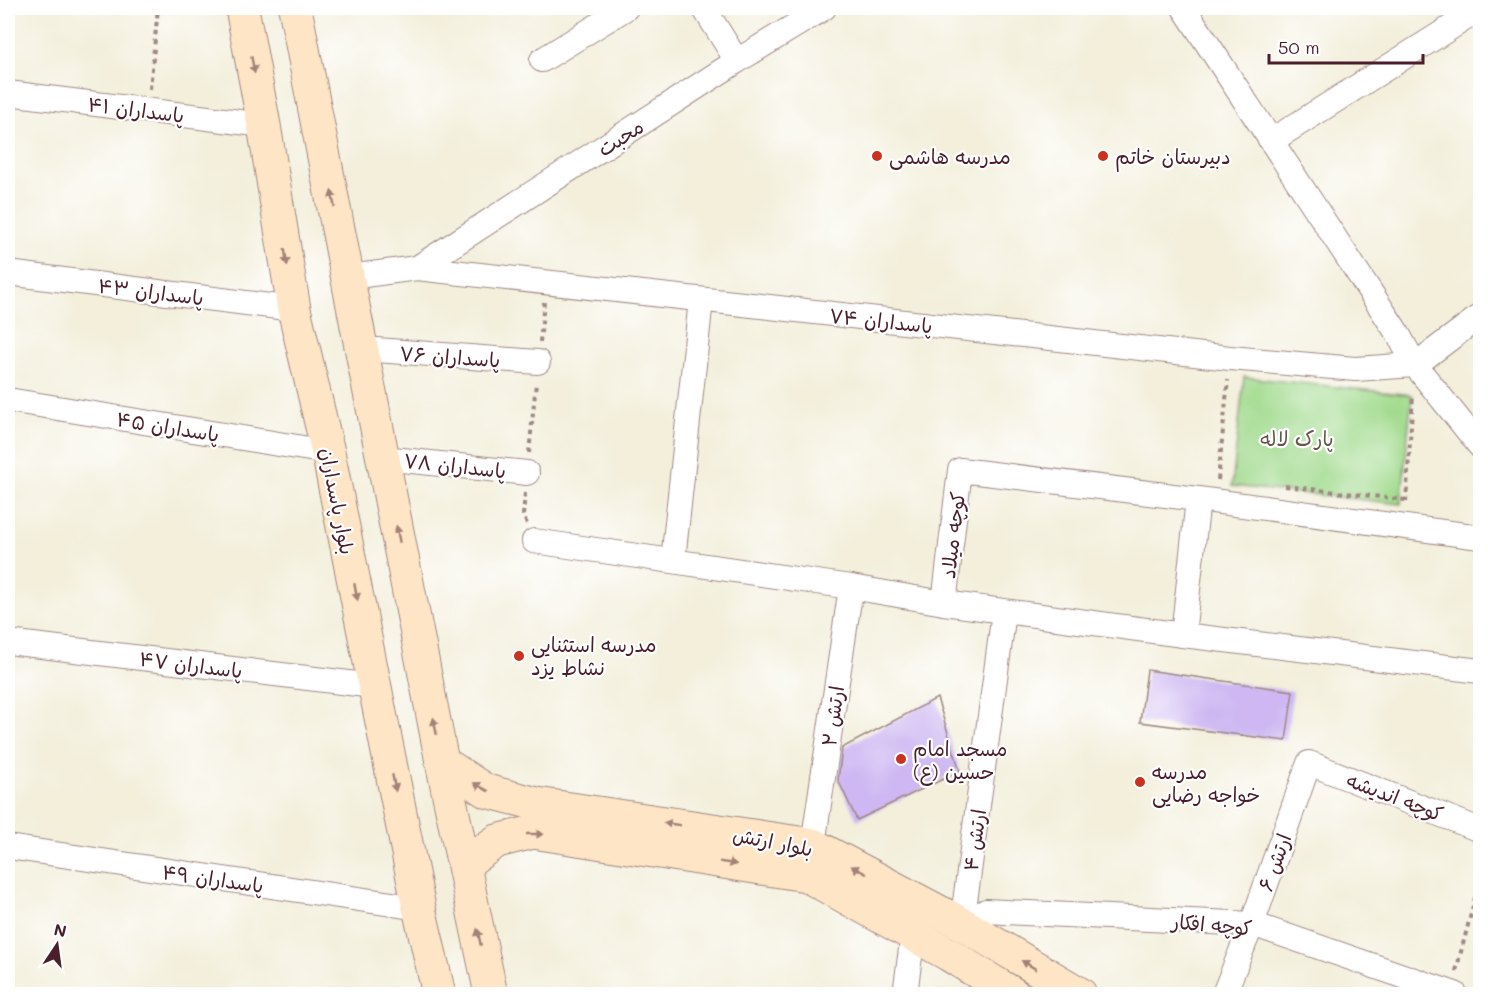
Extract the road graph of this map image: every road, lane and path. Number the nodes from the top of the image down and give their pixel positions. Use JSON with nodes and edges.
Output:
{"nodes":[{"id":1,"x":158,"y":8,"type":"edge"},
{"id":2,"x":242,"y":8,"type":"edge"},
{"id":3,"x":295,"y":8,"type":"edge"},
{"id":4,"x":626,"y":8,"type":"edge"},
{"id":5,"x":704,"y":8,"type":"edge"},
{"id":6,"x":824,"y":8,"type":"edge"},
{"id":7,"x":1184,"y":8,"type":"edge"},
{"id":8,"x":1480,"y":9,"type":"edge"},
{"id":9,"x":542,"y":60,"type":"dead end"},
{"id":10,"x":737,"y":61,"type":"junction"},
{"id":11,"x":8,"y":93,"type":"edge"},
{"id":12,"x":147,"y":110,"type":"junction"},
{"id":13,"x":264,"y":125,"type":"junction"},
{"id":14,"x":1271,"y":141,"type":"junction"},
{"id":15,"x":417,"y":268,"type":"junction"},
{"id":16,"x":8,"y":273,"type":"edge"},
{"id":17,"x":349,"y":277,"type":"junction"},
{"id":18,"x":545,"y":283,"type":"junction"},
{"id":19,"x":701,"y":300,"type":"junction"},
{"id":20,"x":294,"y":309,"type":"junction"},
{"id":21,"x":1480,"y":316,"type":"edge"},
{"id":22,"x":363,"y":350,"type":"junction"},
{"id":23,"x":1230,"y":358,"type":"junction"},
{"id":24,"x":538,"y":362,"type":"junction"},
{"id":25,"x":1415,"y":365,"type":"junction"},
{"id":26,"x":8,"y":400,"type":"edge"},
{"id":27,"x":1480,"y":446,"type":"edge"},
{"id":28,"x":328,"y":452,"type":"junction"},
{"id":29,"x":383,"y":458,"type":"junction"},
{"id":30,"x":527,"y":473,"type":"junction"},
{"id":31,"x":1277,"y":485,"type":"dead end"},
{"id":32,"x":1207,"y":500,"type":"junction"},
{"id":33,"x":1406,"y":500,"type":"junction"},
{"id":34,"x":1404,"y":526,"type":"junction"},
{"id":35,"x":1480,"y":537,"type":"edge"},
{"id":36,"x":534,"y":541,"type":"joint"},
{"id":37,"x":674,"y":560,"type":"junction"},
{"id":38,"x":851,"y":587,"type":"junction"},
{"id":39,"x":944,"y":603,"type":"junction"},
{"id":40,"x":1004,"y":612,"type":"junction"},
{"id":41,"x":1182,"y":635,"type":"junction"},
{"id":42,"x":8,"y":642,"type":"edge"},
{"id":43,"x":1480,"y":671,"type":"edge"},
{"id":44,"x":374,"y":686,"type":"junction"},
{"id":45,"x":442,"y":762,"type":"junction"},
{"id":46,"x":1309,"y":763,"type":"joint"},
{"id":47,"x":1480,"y":830,"type":"edge"},
{"id":48,"x":813,"y":845,"type":"junction"},
{"id":49,"x":8,"y":847,"type":"edge"},
{"id":50,"x":464,"y":864,"type":"junction"},
{"id":51,"x":1480,"y":879,"type":"edge"},
{"id":52,"x":418,"y":908,"type":"junction"},
{"id":53,"x":962,"y":924,"type":"junction"},
{"id":54,"x":1252,"y":924,"type":"junction"},
{"id":55,"x":913,"y":934,"type":"junction"},
{"id":56,"x":948,"y":954,"type":"junction"},
{"id":57,"x":439,"y":994,"type":"edge"},
{"id":58,"x":491,"y":994,"type":"edge"},
{"id":59,"x":905,"y":994,"type":"edge"},
{"id":60,"x":1013,"y":994,"type":"edge"},
{"id":61,"x":1080,"y":994,"type":"edge"},
{"id":62,"x":1224,"y":994,"type":"edge"},
{"id":63,"x":1452,"y":994,"type":"edge"}],
"edges":[{"from":1,"to":12,"type":"path"},
{"from":2,"to":13,"type":"main road","name":"بلوار پاسداران","one_way":true},
{"from":17,"to":3,"type":"main road","one_way":true},
{"from":4,"to":9,"type":"street"},
{"from":5,"to":10,"type":"street"},
{"from":6,"to":10,"type":"street","name":"محبت"},
{"from":7,"to":14,"type":"street"},
{"from":8,"to":14,"type":"street"},
{"from":10,"to":15,"type":"street","name":"محبت"},
{"from":11,"to":12,"type":"street","name":"پاسداران ۴۱"},
{"from":12,"to":13,"type":"street","name":"پاسداران ۴۱"},
{"from":13,"to":20,"type":"main road","name":"بلوار پاسداران","one_way":true},
{"from":14,"to":25,"type":"street"},
{"from":15,"to":17,"type":"street","name":"پاسداران ۷۴"},
{"from":15,"to":18,"type":"street","name":"پاسداران ۷۴"},
{"from":16,"to":20,"type":"street","name":"پاسداران ۴۳"},
{"from":17,"to":22,"type":"main road"},
{"from":18,"to":19,"type":"street","name":"پاسداران ۷۴"},
{"from":18,"to":24,"type":"path"},
{"from":19,"to":23,"type":"street","name":"پاسداران ۷۴"},
{"from":19,"to":37,"type":"street"},
{"from":20,"to":28,"type":"main road","name":"بلوار پاسداران"},
{"from":21,"to":25,"type":"street"},
{"from":22,"to":24,"type":"street","name":"پاسداران ۷۶"},
{"from":22,"to":29,"type":"main road"},
{"from":23,"to":25,"type":"street","name":"پاسداران ۷۴"},
{"from":23,"to":32,"type":"path"},
{"from":24,"to":30,"type":"path"},
{"from":25,"to":27,"type":"street"},
{"from":25,"to":33,"type":"path"},
{"from":26,"to":28,"type":"street","name":"پاسداران ۴۵"},
{"from":28,"to":44,"type":"main road","name":"بلوار پاسداران","one_way":true},
{"from":29,"to":30,"type":"street","name":"پاسداران ۷۸"},
{"from":45,"to":29,"type":"main road","one_way":true},
{"from":30,"to":36,"type":"path"},
{"from":31,"to":33,"type":"path"},
{"from":32,"to":34,"type":"street","name":"کوچه میلاد"},
{"from":32,"to":39,"type":"street","name":"کوچه میلاد"},
{"from":32,"to":41,"type":"street"},
{"from":33,"to":34,"type":"path"},
{"from":34,"to":35,"type":"street","name":"کوچه میلاد"},
{"from":36,"to":37,"type":"street","name":"کوچه میلاد"},
{"from":37,"to":38,"type":"street","name":"کوچه میلاد"},
{"from":38,"to":39,"type":"street","name":"کوچه میلاد"},
{"from":38,"to":48,"type":"street","name":"ارتش ۲"},
{"from":39,"to":40,"type":"street"},
{"from":40,"to":41,"type":"street"},
{"from":40,"to":53,"type":"street","name":"ارتش ۴"},
{"from":41,"to":43,"type":"street"},
{"from":42,"to":44,"type":"street","name":"پاسداران ۴۷"},
{"from":44,"to":52,"type":"main road","name":"بلوار پاسداران","one_way":true},
{"from":48,"to":45,"type":"main road","name":"بلوار ارتش","one_way":true},
{"from":45,"to":50,"type":"main road"},
{"from":46,"to":47,"type":"street","name":"کوچه اندیشه"},
{"from":46,"to":54,"type":"street","name":"ارتش ۶"},
{"from":53,"to":48,"type":"main road","name":"بلوار ارتش","one_way":true},
{"from":49,"to":52,"type":"street","name":"پاسداران ۴۹"},
{"from":50,"to":55,"type":"main road","name":"بلوار ارتش","one_way":true},
{"from":58,"to":50,"type":"main road","one_way":true},
{"from":51,"to":63,"type":"path"},
{"from":52,"to":57,"type":"main road","name":"بلوار پاسداران"},
{"from":53,"to":54,"type":"street","name":"کوچه افکار"},
{"from":53,"to":56,"type":"main road"},
{"from":61,"to":53,"type":"main road","name":"بلوار ارتش","one_way":true},
{"from":54,"to":62,"type":"street","name":"ارتش ۶"},
{"from":54,"to":63,"type":"street","name":"کوچه افکار"},
{"from":55,"to":56,"type":"main road","name":"بلوار ارتش"},
{"from":55,"to":59,"type":"street"},
{"from":56,"to":60,"type":"main road","name":"بلوار ارتش"}]}
